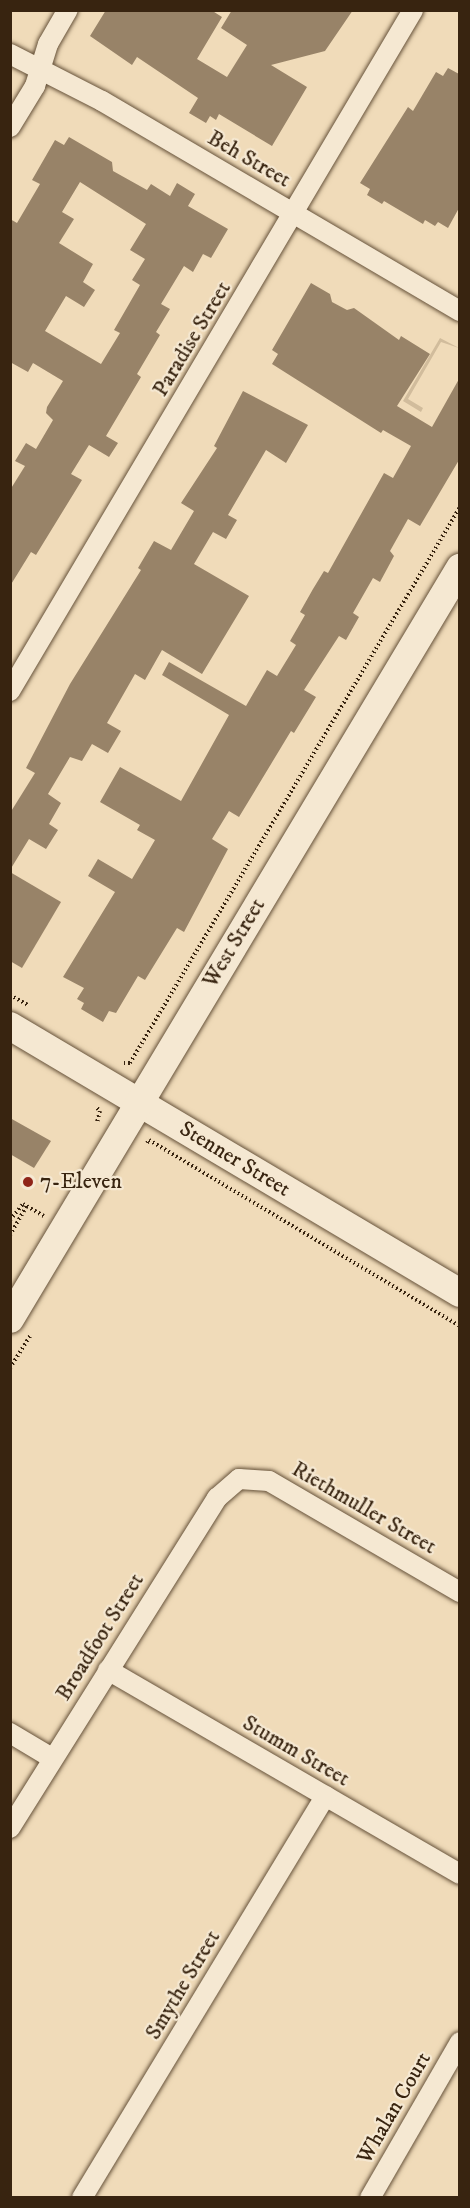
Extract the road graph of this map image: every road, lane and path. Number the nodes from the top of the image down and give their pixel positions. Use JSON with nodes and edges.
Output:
{"nodes":[{"id":1,"x":68,"y":10,"type":"edge"},
{"id":2,"x":413,"y":10,"type":"edge"},
{"id":3,"x":10,"y":54,"type":"edge"},
{"id":4,"x":40,"y":68,"type":"junction"},
{"id":5,"x":10,"y":127,"type":"edge"},
{"id":6,"x":294,"y":214,"type":"junction"},
{"id":7,"x":459,"y":311,"type":"edge"},
{"id":8,"x":459,"y":507,"type":"edge"},
{"id":9,"x":459,"y":568,"type":"edge"},
{"id":10,"x":10,"y":691,"type":"edge"},
{"id":11,"x":10,"y":1026,"type":"edge"},
{"id":12,"x":130,"y":1063,"type":"dead end"},
{"id":13,"x":139,"y":1102,"type":"junction"},
{"id":14,"x":148,"y":1140,"type":"dead end"},
{"id":15,"x":27,"y":1206,"type":"junction"},
{"id":16,"x":45,"y":1217,"type":"dead end"},
{"id":17,"x":11,"y":1220,"type":"edge"},
{"id":18,"x":10,"y":1235,"type":"edge"},
{"id":19,"x":459,"y":1293,"type":"edge"},
{"id":20,"x":10,"y":1319,"type":"edge"},
{"id":21,"x":459,"y":1326,"type":"edge"},
{"id":22,"x":239,"y":1479,"type":"joint"},
{"id":23,"x":459,"y":1592,"type":"edge"},
{"id":24,"x":108,"y":1670,"type":"junction"},
{"id":25,"x":10,"y":1733,"type":"edge"},
{"id":26,"x":52,"y":1758,"type":"junction"},
{"id":27,"x":325,"y":1796,"type":"junction"},
{"id":28,"x":10,"y":1828,"type":"edge"},
{"id":29,"x":459,"y":1874,"type":"edge"},
{"id":30,"x":459,"y":2042,"type":"edge"},
{"id":31,"x":82,"y":2198,"type":"edge"},
{"id":32,"x":370,"y":2198,"type":"edge"}],
"edges":[{"from":1,"to":4,"type":"street"},
{"from":2,"to":6,"type":"street","name":"Paradise Street"},
{"from":3,"to":4,"type":"street","name":"Beh Street"},
{"from":4,"to":5,"type":"street"},
{"from":4,"to":6,"type":"street","name":"Beh Street"},
{"from":6,"to":7,"type":"street","name":"Beh Street"},
{"from":6,"to":10,"type":"street","name":"Paradise Street"},
{"from":8,"to":12,"type":"path"},
{"from":9,"to":13,"type":"main road","name":"West Street"},
{"from":11,"to":13,"type":"main road","name":"Stenner Street"},
{"from":13,"to":19,"type":"main road","name":"Stenner Street"},
{"from":13,"to":20,"type":"main road","name":"West Street"},
{"from":14,"to":21,"type":"path"},
{"from":15,"to":16,"type":"path"},
{"from":15,"to":17,"type":"path"},
{"from":15,"to":18,"type":"path"},
{"from":22,"to":23,"type":"street","name":"Riethmuller Street"},
{"from":22,"to":24,"type":"street","name":"Broadfoot Street"},
{"from":24,"to":26,"type":"street","name":"Broadfoot Street"},
{"from":24,"to":27,"type":"street","name":"Stumm Street"},
{"from":25,"to":26,"type":"street"},
{"from":26,"to":28,"type":"street","name":"Broadfoot Street"},
{"from":27,"to":29,"type":"street","name":"Stumm Street"},
{"from":27,"to":31,"type":"street","name":"Smythe Street"},
{"from":30,"to":32,"type":"street","name":"Whalan Court"}]}
